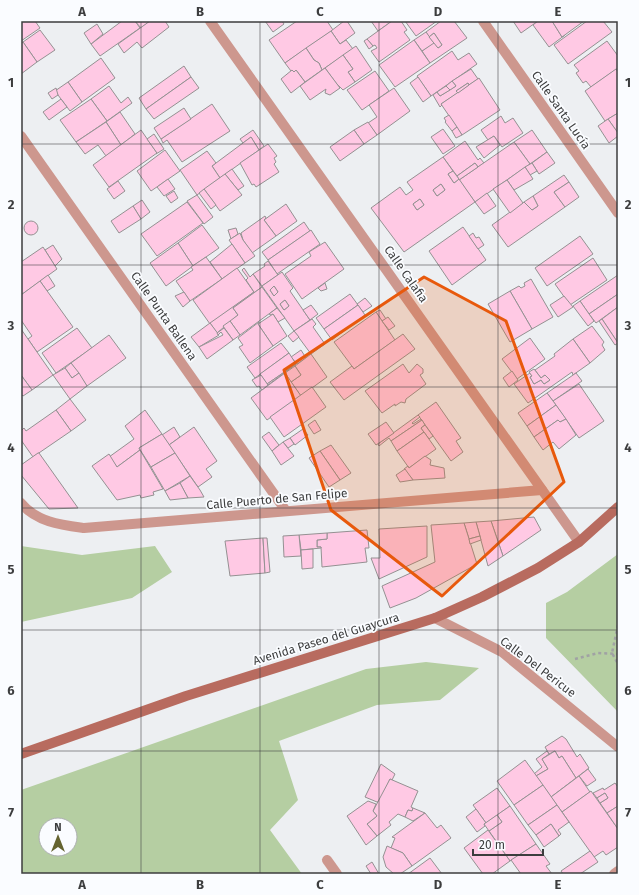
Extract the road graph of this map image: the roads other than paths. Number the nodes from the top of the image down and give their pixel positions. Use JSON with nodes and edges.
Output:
{"nodes":[{"id":1,"x":210,"y":21,"type":"edge"},
{"id":2,"x":483,"y":21,"type":"edge"},
{"id":3,"x":21,"y":136,"type":"edge"},
{"id":4,"x":618,"y":213,"type":"edge"},
{"id":5,"x":542,"y":490,"type":"junction"},
{"id":6,"x":21,"y":503,"type":"edge"},
{"id":7,"x":618,"y":507,"type":"edge"},
{"id":8,"x":286,"y":511,"type":"junction"},
{"id":9,"x":579,"y":542,"type":"junction"},
{"id":10,"x":435,"y":618,"type":"junction"},
{"id":11,"x":618,"y":746,"type":"edge"},
{"id":12,"x":21,"y":754,"type":"edge"},
{"id":13,"x":327,"y":860,"type":"dead end"},
{"id":14,"x":618,"y":871,"type":"edge"},
{"id":15,"x":337,"y":874,"type":"edge"},
{"id":16,"x":614,"y":874,"type":"edge"}],
"edges":[{"from":1,"to":5,"type":"street","name":"Calle Calafia"},
{"from":2,"to":4,"type":"street","name":"Calle Santa Lucía"},
{"from":3,"to":8,"type":"street","name":"Calle Punta Ballena"},
{"from":5,"to":8,"type":"street","name":"Calle Puerto de San Felipe"},
{"from":5,"to":9,"type":"street","name":"Calle Calafia"},
{"from":6,"to":8,"type":"street","name":"Calle Puerto de San Felipe"},
{"from":7,"to":9,"type":"street","name":"Avenida Paseo del Guaycura"},
{"from":9,"to":10,"type":"street","name":"Avenida Paseo del Guaycura"},
{"from":10,"to":11,"type":"street","name":"Calle Del Pericue"},
{"from":10,"to":12,"type":"street","name":"Avenida Paseo del Guaycura"},
{"from":13,"to":15,"type":"street"},
{"from":14,"to":16,"type":"street"}]}
